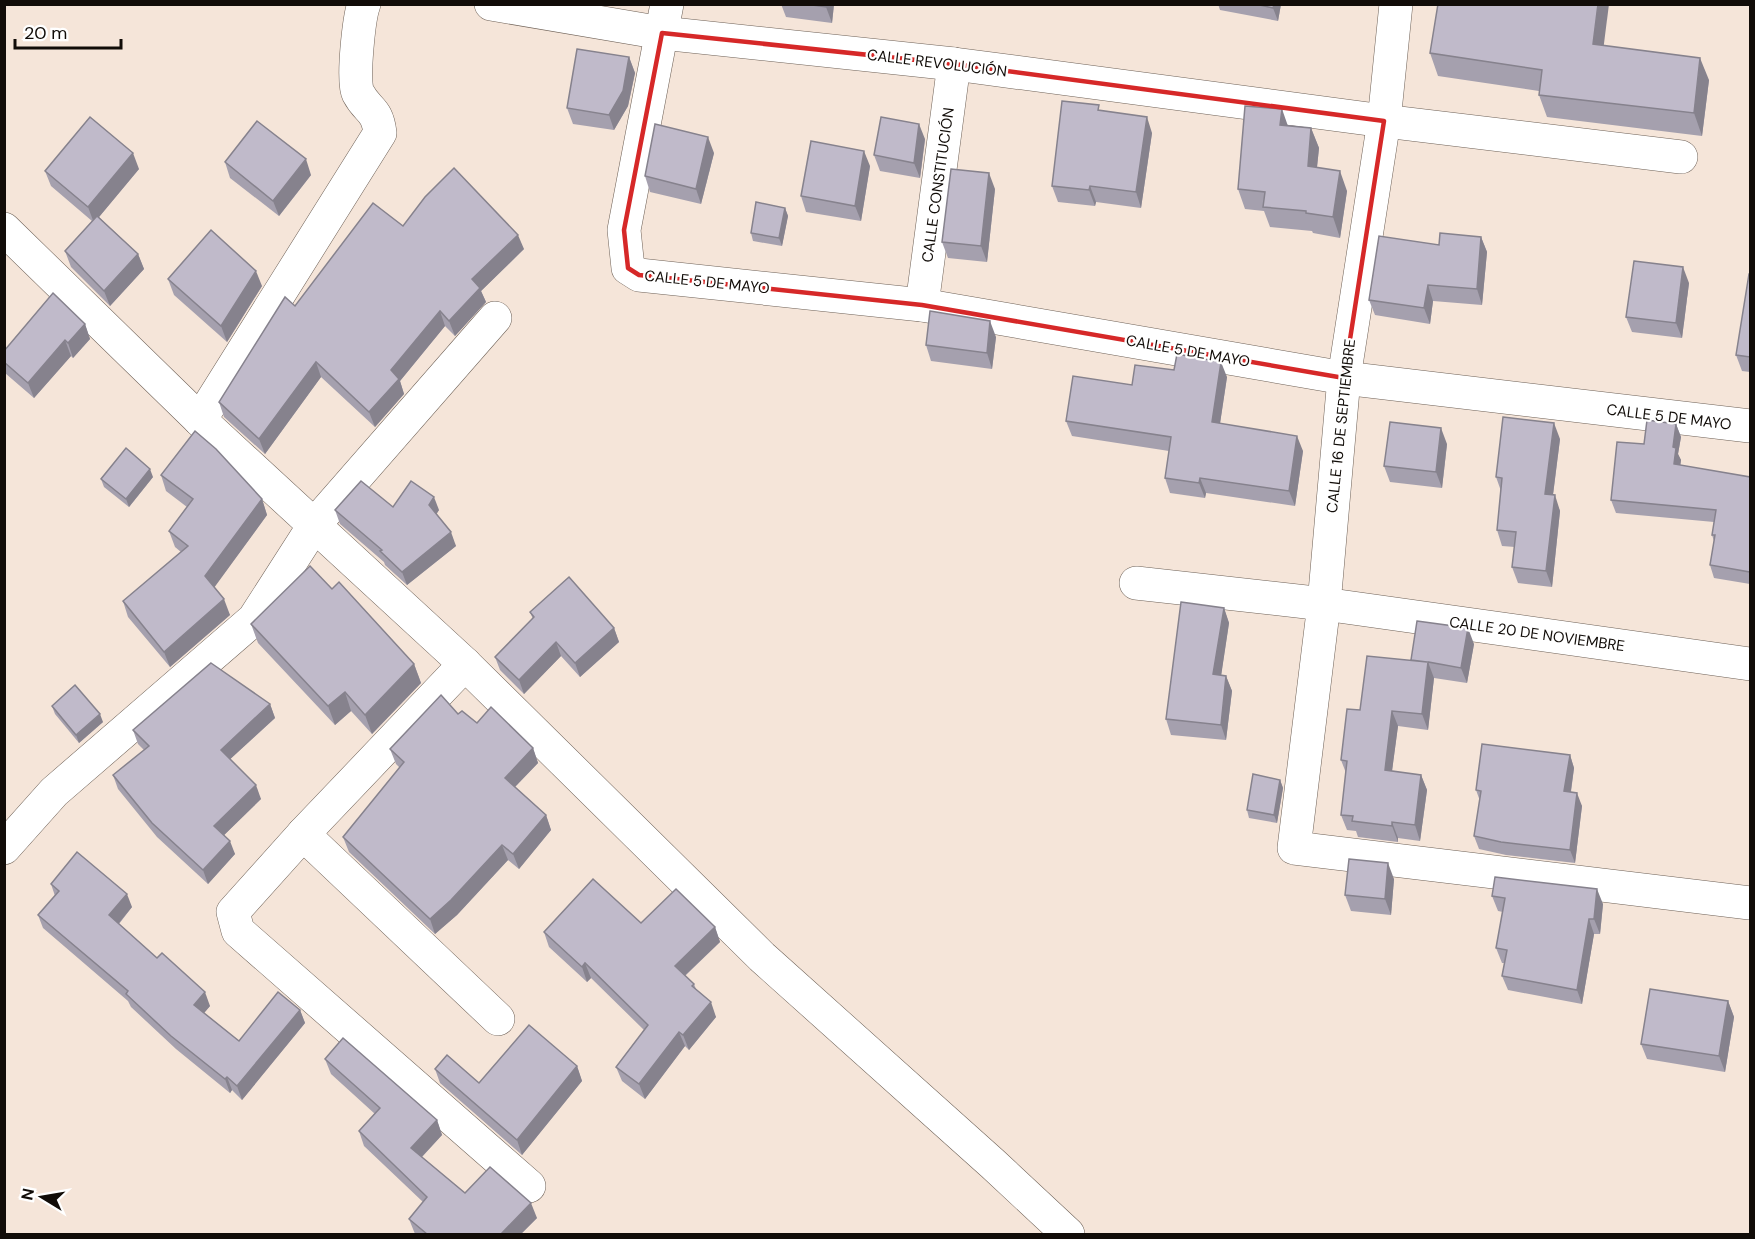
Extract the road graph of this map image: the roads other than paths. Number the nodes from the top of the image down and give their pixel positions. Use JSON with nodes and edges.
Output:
{"nodes":[{"id":1,"x":364,"y":4,"type":"edge"},
{"id":2,"x":491,"y":4,"type":"edge"},
{"id":3,"x":1396,"y":4,"type":"edge"},
{"id":4,"x":664,"y":19,"type":"edge"},
{"id":5,"x":954,"y":64,"type":"junction"},
{"id":6,"x":1384,"y":121,"type":"junction"},
{"id":7,"x":1681,"y":157,"type":"dead end"},
{"id":8,"x":4,"y":229,"type":"edge"},
{"id":9,"x":922,"y":305,"type":"junction"},
{"id":10,"x":495,"y":318,"type":"dead end"},
{"id":11,"x":1344,"y":378,"type":"junction"},
{"id":12,"x":200,"y":420,"type":"junction"},
{"id":13,"x":1750,"y":426,"type":"edge"},
{"id":14,"x":315,"y":524,"type":"junction"},
{"id":15,"x":1136,"y":583,"type":"dead end"},
{"id":16,"x":1324,"y":604,"type":"junction"},
{"id":17,"x":465,"y":664,"type":"junction"},
{"id":18,"x":1750,"y":664,"type":"edge"},
{"id":19,"x":303,"y":834,"type":"junction"},
{"id":20,"x":4,"y":848,"type":"edge"},
{"id":21,"x":1750,"y":903,"type":"edge"},
{"id":22,"x":498,"y":1019,"type":"dead end"},
{"id":23,"x":529,"y":1186,"type":"dead end"},
{"id":24,"x":1068,"y":1234,"type":"edge"}],
"edges":[{"from":1,"to":12,"type":"street"},
{"from":2,"to":4,"type":"street","name":"CALLE REVOLUCIÓN"},
{"from":3,"to":6,"type":"street","name":"CALLE 16 DE SEPTIEMBRE"},
{"from":4,"to":5,"type":"street","name":"CALLE REVOLUCIÓN"},
{"from":4,"to":9,"type":"street","name":"CALLE 5 DE MAYO"},
{"from":5,"to":6,"type":"street","name":"CALLE REVOLUCIÓN"},
{"from":5,"to":9,"type":"street","name":"CALLE CONSTITUCIÓN"},
{"from":6,"to":7,"type":"street","name":"CALLE REVOLUCIÓN"},
{"from":6,"to":11,"type":"street","name":"CALLE 16 DE SEPTIEMBRE"},
{"from":8,"to":12,"type":"street"},
{"from":9,"to":11,"type":"street","name":"CALLE 5 DE MAYO"},
{"from":10,"to":14,"type":"street"},
{"from":11,"to":13,"type":"street","name":"CALLE 5 DE MAYO"},
{"from":11,"to":16,"type":"street","name":"CALLE 16 DE SEPTIEMBRE"},
{"from":12,"to":14,"type":"street"},
{"from":14,"to":17,"type":"street"},
{"from":14,"to":20,"type":"street"},
{"from":15,"to":16,"type":"street","name":"CALLE 20 DE NOVIEMBRE"},
{"from":16,"to":18,"type":"street","name":"CALLE 20 DE NOVIEMBRE"},
{"from":16,"to":21,"type":"street","name":"CALLE 16 DE SEPTIEMBRE"},
{"from":17,"to":19,"type":"street"},
{"from":17,"to":24,"type":"street"},
{"from":19,"to":22,"type":"street"},
{"from":19,"to":23,"type":"street"}]}
